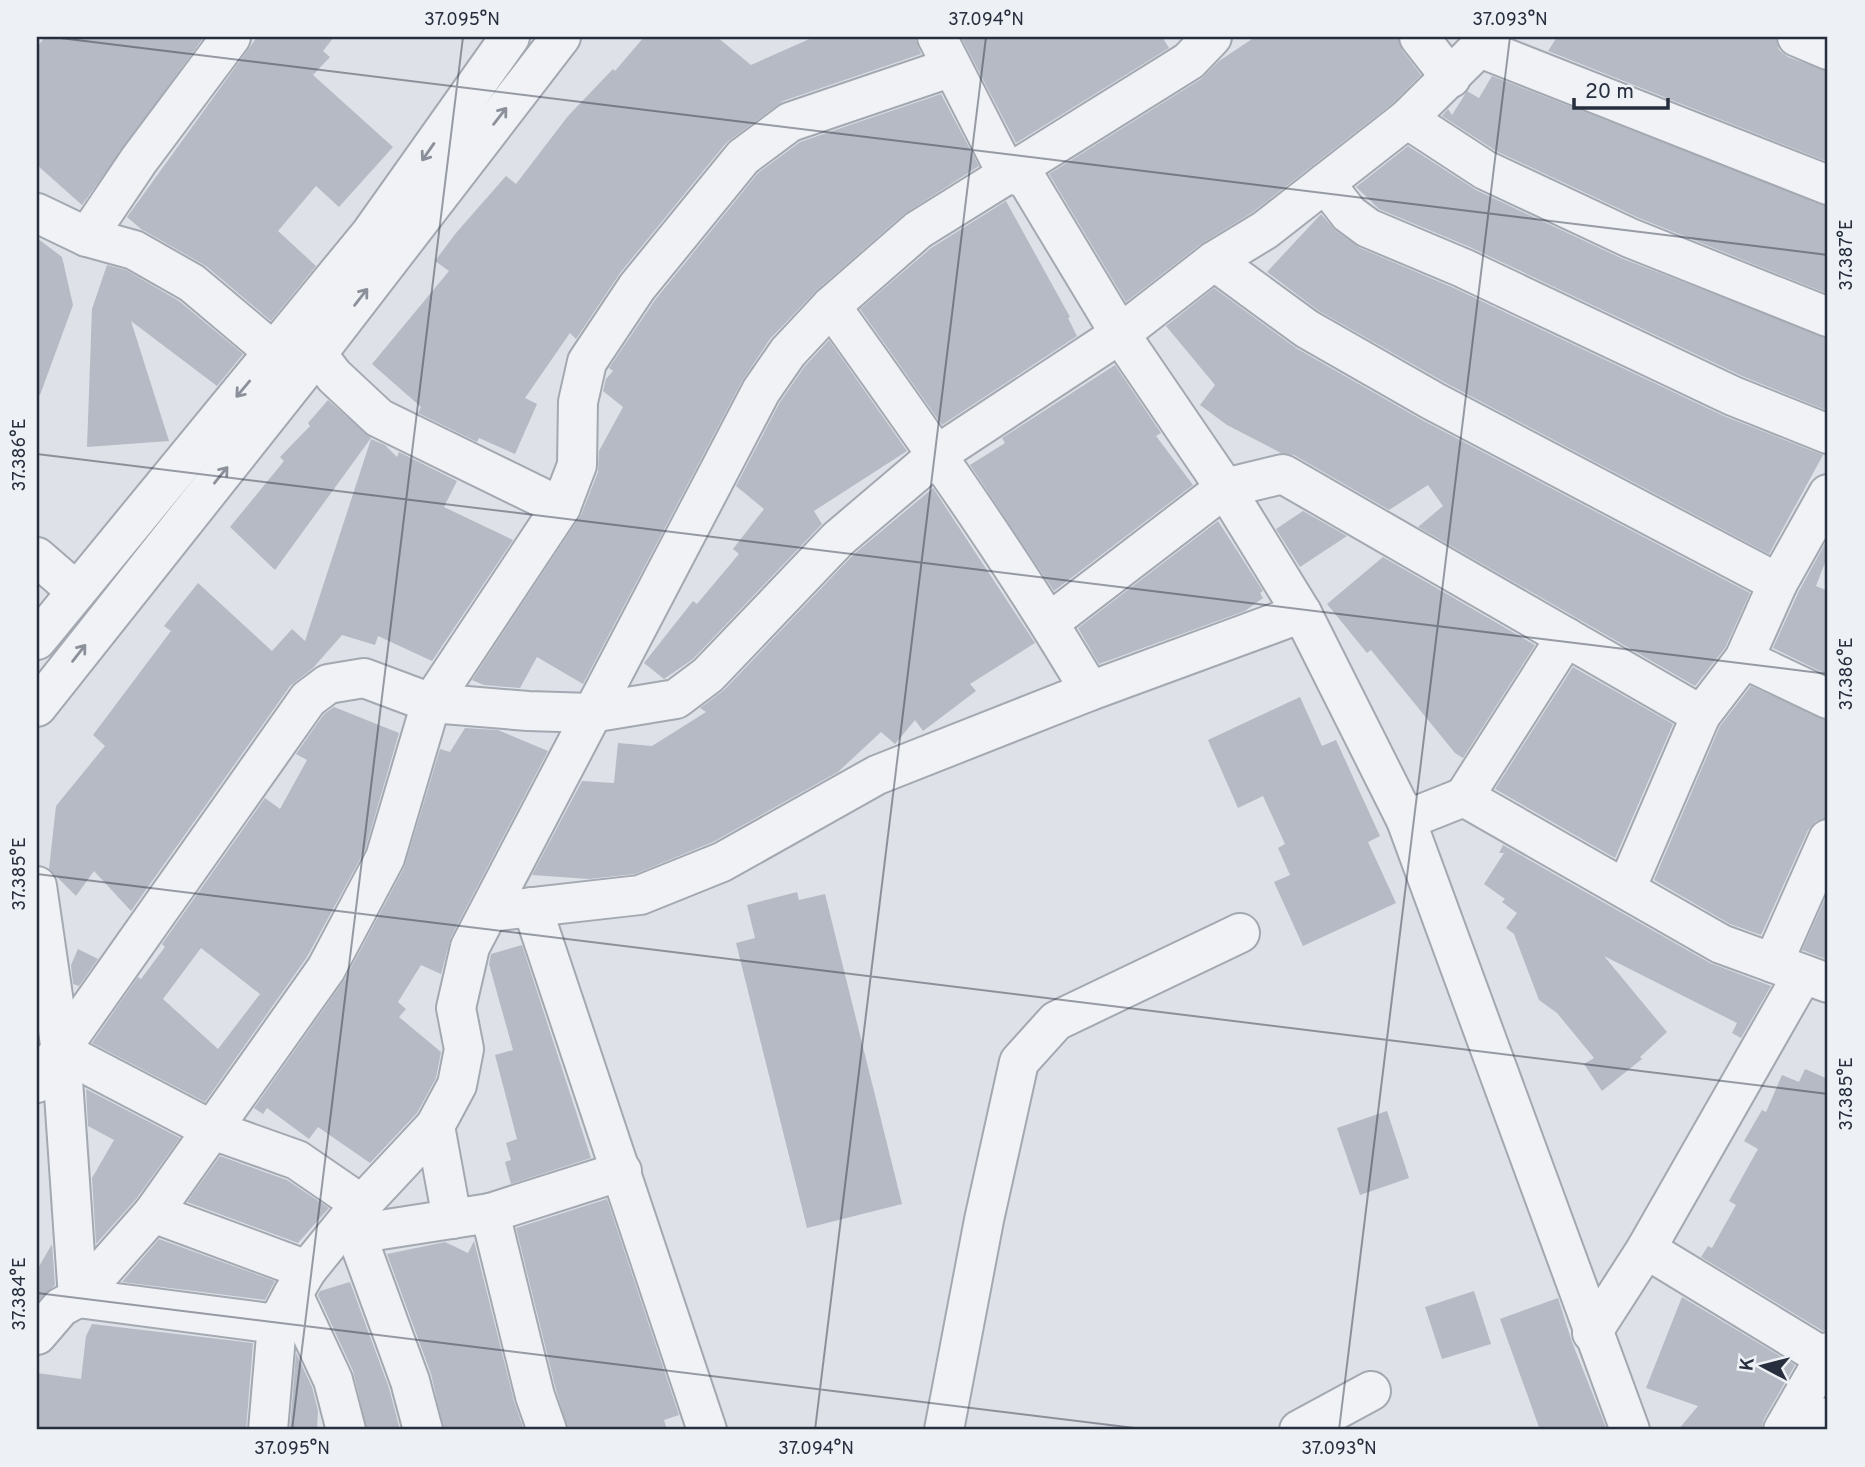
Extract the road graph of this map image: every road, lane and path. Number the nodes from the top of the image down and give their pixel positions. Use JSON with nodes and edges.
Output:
{"nodes":[{"id":1,"x":232,"y":37,"type":"edge"},
{"id":2,"x":510,"y":37,"type":"edge"},
{"id":3,"x":561,"y":37,"type":"edge"},
{"id":4,"x":1419,"y":37,"type":"edge"},
{"id":5,"x":1797,"y":37,"type":"edge"},
{"id":6,"x":1485,"y":42,"type":"edge"},
{"id":7,"x":1192,"y":45,"type":"edge"},
{"id":8,"x":1828,"y":50,"type":"edge"},
{"id":9,"x":945,"y":52,"type":"edge"},
{"id":10,"x":1451,"y":78,"type":"junction"},
{"id":11,"x":1407,"y":119,"type":"junction"},
{"id":12,"x":1007,"y":174,"type":"junction"},
{"id":13,"x":1325,"y":183,"type":"junction"},
{"id":14,"x":1828,"y":185,"type":"edge"},
{"id":15,"x":37,"y":213,"type":"edge"},
{"id":16,"x":87,"y":237,"type":"junction"},
{"id":17,"x":1214,"y":261,"type":"junction"},
{"id":18,"x":831,"y":306,"type":"junction"},
{"id":19,"x":1828,"y":317,"type":"edge"},
{"id":20,"x":1120,"y":334,"type":"junction"},
{"id":21,"x":274,"y":352,"type":"junction"},
{"id":22,"x":317,"y":354,"type":"junction"},
{"id":23,"x":1828,"y":434,"type":"edge"},
{"id":24,"x":938,"y":454,"type":"junction"},
{"id":25,"x":1225,"y":488,"type":"junction"},
{"id":26,"x":1828,"y":494,"type":"edge"},
{"id":27,"x":561,"y":507,"type":"junction"},
{"id":28,"x":37,"y":557,"type":"edge"},
{"id":29,"x":1778,"y":583,"type":"junction"},
{"id":30,"x":75,"y":590,"type":"junction"},
{"id":31,"x":1302,"y":613,"type":"junction"},
{"id":32,"x":1050,"y":622,"type":"junction"},
{"id":33,"x":1566,"y":638,"type":"junction"},
{"id":34,"x":37,"y":640,"type":"edge"},
{"id":35,"x":1744,"y":659,"type":"junction"},
{"id":36,"x":1090,"y":691,"type":"junction"},
{"id":37,"x":1828,"y":699,"type":"edge"},
{"id":38,"x":431,"y":702,"type":"junction"},
{"id":39,"x":37,"y":707,"type":"edge"},
{"id":40,"x":591,"y":712,"type":"junction"},
{"id":41,"x":1701,"y":715,"type":"junction"},
{"id":42,"x":1464,"y":797,"type":"junction"},
{"id":43,"x":1406,"y":820,"type":"junction"},
{"id":44,"x":1828,"y":839,"type":"edge"},
{"id":45,"x":37,"y":886,"type":"edge"},
{"id":46,"x":1626,"y":890,"type":"junction"},
{"id":47,"x":532,"y":906,"type":"junction"},
{"id":48,"x":490,"y":912,"type":"junction"},
{"id":49,"x":1240,"y":933,"type":"dead end"},
{"id":50,"x":1801,"y":973,"type":"edge"},
{"id":51,"x":61,"y":1051,"type":"junction"},
{"id":52,"x":37,"y":1083,"type":"edge"},
{"id":53,"x":435,"y":1126,"type":"junction"},
{"id":54,"x":210,"y":1129,"type":"junction"},
{"id":55,"x":622,"y":1171,"type":"junction"},
{"id":56,"x":153,"y":1213,"type":"junction"},
{"id":57,"x":490,"y":1213,"type":"junction"},
{"id":58,"x":355,"y":1218,"type":"junction"},
{"id":59,"x":452,"y":1219,"type":"junction"},
{"id":60,"x":1646,"y":1248,"type":"junction"},
{"id":61,"x":292,"y":1296,"type":"junction"},
{"id":62,"x":78,"y":1298,"type":"junction"},
{"id":63,"x":1592,"y":1333,"type":"junction"},
{"id":64,"x":37,"y":1335,"type":"edge"},
{"id":65,"x":1827,"y":1355,"type":"edge"},
{"id":66,"x":1371,"y":1391,"type":"dead end"},
{"id":67,"x":1802,"y":1420,"type":"edge"},
{"id":68,"x":268,"y":1430,"type":"edge"},
{"id":69,"x":346,"y":1430,"type":"edge"},
{"id":70,"x":423,"y":1430,"type":"edge"},
{"id":71,"x":547,"y":1430,"type":"edge"},
{"id":72,"x":707,"y":1430,"type":"edge"},
{"id":73,"x":944,"y":1430,"type":"edge"},
{"id":74,"x":1298,"y":1430,"type":"edge"},
{"id":75,"x":1630,"y":1430,"type":"edge"}],
"edges":[{"from":1,"to":16,"type":"street"},
{"from":2,"to":21,"type":"street","one_way":true},
{"from":22,"to":3,"type":"street","one_way":true},
{"from":4,"to":10,"type":"street"},
{"from":5,"to":8,"type":"street"},
{"from":6,"to":10,"type":"street"},
{"from":6,"to":14,"type":"street"},
{"from":7,"to":12,"type":"street"},
{"from":9,"to":12,"type":"street"},
{"from":9,"to":27,"type":"street"},
{"from":10,"to":11,"type":"street"},
{"from":11,"to":13,"type":"street"},
{"from":11,"to":19,"type":"street"},
{"from":12,"to":18,"type":"street"},
{"from":12,"to":20,"type":"street"},
{"from":13,"to":17,"type":"street"},
{"from":13,"to":23,"type":"street"},
{"from":15,"to":16,"type":"street"},
{"from":16,"to":21,"type":"street"},
{"from":17,"to":20,"type":"street"},
{"from":17,"to":29,"type":"street"},
{"from":18,"to":24,"type":"street"},
{"from":18,"to":40,"type":"street"},
{"from":20,"to":24,"type":"street"},
{"from":20,"to":25,"type":"street"},
{"from":21,"to":30,"type":"street","one_way":true},
{"from":22,"to":27,"type":"street"},
{"from":39,"to":22,"type":"street","one_way":true},
{"from":24,"to":32,"type":"street"},
{"from":24,"to":40,"type":"street"},
{"from":25,"to":31,"type":"street"},
{"from":25,"to":32,"type":"street"},
{"from":25,"to":33,"type":"street"},
{"from":26,"to":29,"type":"street"},
{"from":27,"to":38,"type":"street"},
{"from":28,"to":30,"type":"street"},
{"from":29,"to":35,"type":"street"},
{"from":30,"to":34,"type":"street"},
{"from":31,"to":36,"type":"street"},
{"from":31,"to":43,"type":"street"},
{"from":32,"to":36,"type":"street"},
{"from":33,"to":41,"type":"street"},
{"from":33,"to":42,"type":"street"},
{"from":35,"to":37,"type":"street"},
{"from":35,"to":41,"type":"street"},
{"from":36,"to":47,"type":"street"},
{"from":38,"to":40,"type":"street"},
{"from":38,"to":51,"type":"street"},
{"from":38,"to":54,"type":"street"},
{"from":40,"to":48,"type":"street"},
{"from":41,"to":46,"type":"street"},
{"from":42,"to":43,"type":"street"},
{"from":42,"to":46,"type":"street"},
{"from":43,"to":63,"type":"street"},
{"from":44,"to":50,"type":"street"},
{"from":45,"to":51,"type":"street"},
{"from":46,"to":50,"type":"street"},
{"from":47,"to":48,"type":"street"},
{"from":47,"to":55,"type":"street"},
{"from":48,"to":53,"type":"street"},
{"from":49,"to":73,"type":"street"},
{"from":50,"to":60,"type":"street"},
{"from":51,"to":52,"type":"street"},
{"from":51,"to":54,"type":"street"},
{"from":51,"to":62,"type":"street"},
{"from":53,"to":58,"type":"street"},
{"from":53,"to":59,"type":"street"},
{"from":54,"to":56,"type":"street"},
{"from":54,"to":58,"type":"street"},
{"from":55,"to":57,"type":"street"},
{"from":55,"to":72,"type":"street"},
{"from":56,"to":61,"type":"street"},
{"from":56,"to":62,"type":"street"},
{"from":57,"to":59,"type":"street"},
{"from":57,"to":71,"type":"street"},
{"from":58,"to":59,"type":"street"},
{"from":58,"to":61,"type":"street"},
{"from":58,"to":70,"type":"street"},
{"from":60,"to":63,"type":"street"},
{"from":60,"to":65,"type":"street"},
{"from":61,"to":62,"type":"street"},
{"from":61,"to":68,"type":"street"},
{"from":61,"to":69,"type":"street"},
{"from":62,"to":64,"type":"street"},
{"from":63,"to":75,"type":"street"},
{"from":65,"to":67,"type":"street"},
{"from":66,"to":74,"type":"street"}]}
